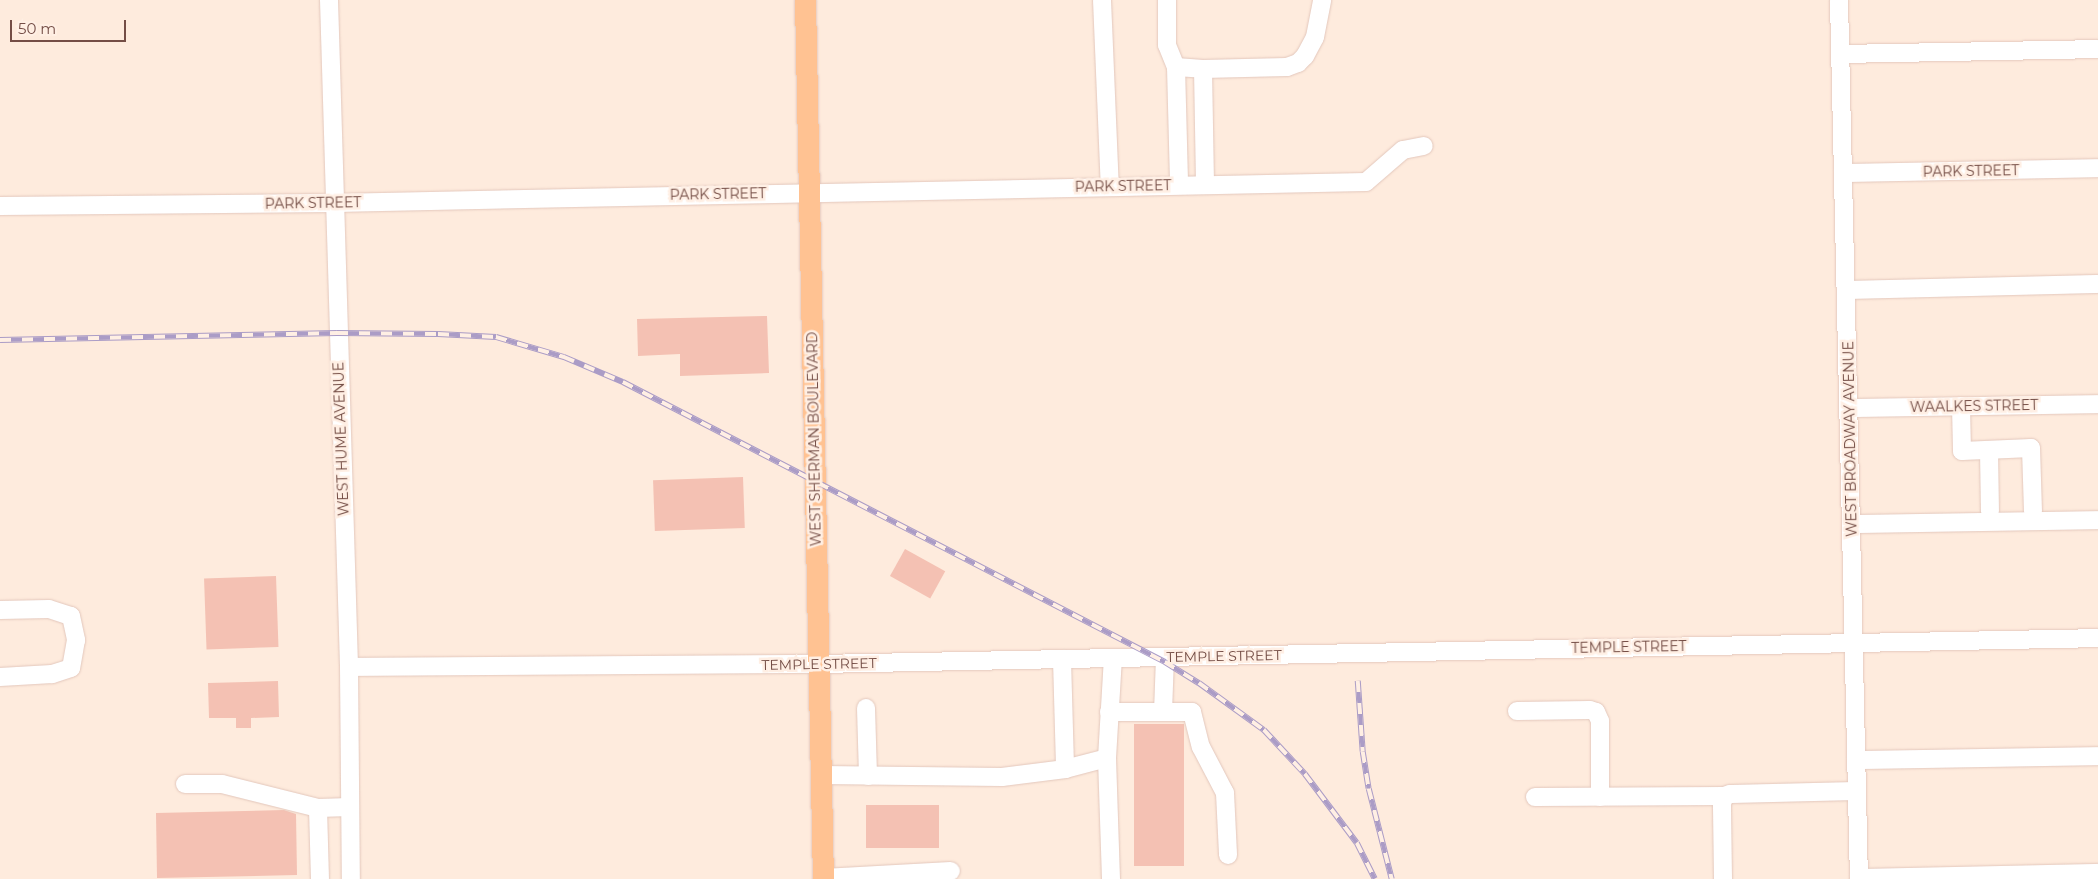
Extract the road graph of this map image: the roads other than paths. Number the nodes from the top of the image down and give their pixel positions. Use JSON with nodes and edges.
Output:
{"nodes":[{"id":1,"x":329,"y":0,"type":"edge"},
{"id":2,"x":805,"y":0,"type":"edge"},
{"id":3,"x":1102,"y":0,"type":"edge"},
{"id":4,"x":1167,"y":0,"type":"edge"},
{"id":5,"x":1322,"y":0,"type":"edge"},
{"id":6,"x":1839,"y":0,"type":"edge"},
{"id":7,"x":2098,"y":49,"type":"edge"},
{"id":8,"x":1841,"y":54,"type":"junction"},
{"id":9,"x":1176,"y":67,"type":"junction"},
{"id":10,"x":1203,"y":69,"type":"junction"},
{"id":11,"x":1424,"y":146,"type":"dead end"},
{"id":12,"x":2098,"y":168,"type":"edge"},
{"id":13,"x":1843,"y":173,"type":"junction"},
{"id":14,"x":1180,"y":185,"type":"junction"},
{"id":15,"x":1205,"y":185,"type":"junction"},
{"id":16,"x":1110,"y":187,"type":"junction"},
{"id":17,"x":809,"y":192,"type":"junction"},
{"id":18,"x":334,"y":202,"type":"junction"},
{"id":19,"x":0,"y":206,"type":"edge"},
{"id":20,"x":2098,"y":284,"type":"edge"},
{"id":21,"x":1846,"y":290,"type":"junction"},
{"id":22,"x":2098,"y":404,"type":"edge"},
{"id":23,"x":1961,"y":406,"type":"junction"},
{"id":24,"x":1849,"y":408,"type":"junction"},
{"id":25,"x":1989,"y":450,"type":"junction"},
{"id":26,"x":1990,"y":511,"type":"dead end"},
{"id":27,"x":2033,"y":511,"type":"dead end"},
{"id":28,"x":2098,"y":520,"type":"edge"},
{"id":29,"x":1852,"y":524,"type":"junction"},
{"id":30,"x":0,"y":610,"type":"edge"},
{"id":31,"x":2098,"y":638,"type":"edge"},
{"id":32,"x":1853,"y":643,"type":"junction"},
{"id":33,"x":1165,"y":656,"type":"junction"},
{"id":34,"x":1113,"y":658,"type":"junction"},
{"id":35,"x":1062,"y":659,"type":"junction"},
{"id":36,"x":819,"y":664,"type":"junction"},
{"id":37,"x":349,"y":666,"type":"junction"},
{"id":38,"x":0,"y":677,"type":"edge"},
{"id":39,"x":866,"y":708,"type":"dead end"},
{"id":40,"x":1517,"y":711,"type":"dead end"},
{"id":41,"x":1109,"y":712,"type":"junction"},
{"id":42,"x":1163,"y":712,"type":"junction"},
{"id":43,"x":2098,"y":756,"type":"edge"},
{"id":44,"x":1107,"y":758,"type":"junction"},
{"id":45,"x":1856,"y":760,"type":"junction"},
{"id":46,"x":1065,"y":769,"type":"junction"},
{"id":47,"x":821,"y":775,"type":"junction"},
{"id":48,"x":868,"y":776,"type":"junction"},
{"id":49,"x":185,"y":784,"type":"dead end"},
{"id":50,"x":1857,"y":792,"type":"junction"},
{"id":51,"x":1725,"y":796,"type":"junction"},
{"id":52,"x":1600,"y":797,"type":"junction"},
{"id":53,"x":1535,"y":798,"type":"dead end"},
{"id":54,"x":350,"y":807,"type":"junction"},
{"id":55,"x":318,"y":808,"type":"junction"},
{"id":56,"x":1228,"y":855,"type":"dead end"},
{"id":57,"x":951,"y":871,"type":"dead end"},
{"id":58,"x":2098,"y":873,"type":"edge"},
{"id":59,"x":1859,"y":878,"type":"edge"},
{"id":60,"x":320,"y":879,"type":"edge"},
{"id":61,"x":351,"y":879,"type":"edge"},
{"id":62,"x":823,"y":879,"type":"edge"},
{"id":63,"x":1111,"y":879,"type":"edge"},
{"id":64,"x":1723,"y":879,"type":"edge"}],
"edges":[{"from":1,"to":18,"type":"street","name":"WEST HUME AVENUE"},
{"from":2,"to":17,"type":"main road","name":"WEST SHERMAN BOULEVARD"},
{"from":3,"to":16,"type":"street"},
{"from":4,"to":9,"type":"street"},
{"from":5,"to":10,"type":"street"},
{"from":6,"to":8,"type":"street","name":"WEST BROADWAY AVENUE"},
{"from":7,"to":8,"type":"street"},
{"from":8,"to":13,"type":"street","name":"WEST BROADWAY AVENUE"},
{"from":9,"to":10,"type":"street"},
{"from":9,"to":14,"type":"street"},
{"from":10,"to":15,"type":"street"},
{"from":11,"to":15,"type":"street","name":"PARK STREET"},
{"from":12,"to":13,"type":"street","name":"PARK STREET"},
{"from":13,"to":21,"type":"street","name":"WEST BROADWAY AVENUE"},
{"from":14,"to":15,"type":"street","name":"PARK STREET"},
{"from":14,"to":16,"type":"street","name":"PARK STREET"},
{"from":16,"to":17,"type":"street","name":"PARK STREET"},
{"from":17,"to":18,"type":"street","name":"PARK STREET"},
{"from":17,"to":36,"type":"main road","name":"WEST SHERMAN BOULEVARD"},
{"from":18,"to":19,"type":"street","name":"PARK STREET"},
{"from":18,"to":37,"type":"street","name":"WEST HUME AVENUE"},
{"from":20,"to":21,"type":"street"},
{"from":21,"to":24,"type":"street","name":"WEST BROADWAY AVENUE"},
{"from":22,"to":23,"type":"street","name":"WAALKES STREET"},
{"from":23,"to":24,"type":"street","name":"WAALKES STREET"},
{"from":23,"to":25,"type":"street"},
{"from":24,"to":29,"type":"street","name":"WEST BROADWAY AVENUE"},
{"from":25,"to":26,"type":"street"},
{"from":25,"to":27,"type":"street"},
{"from":28,"to":29,"type":"street"},
{"from":29,"to":32,"type":"street","name":"WEST BROADWAY AVENUE"},
{"from":30,"to":38,"type":"street"},
{"from":31,"to":32,"type":"street","name":"TEMPLE STREET"},
{"from":32,"to":33,"type":"street","name":"TEMPLE STREET"},
{"from":32,"to":45,"type":"street","name":"WEST BROADWAY AVENUE"},
{"from":33,"to":34,"type":"street","name":"TEMPLE STREET"},
{"from":33,"to":42,"type":"street"},
{"from":34,"to":35,"type":"street","name":"TEMPLE STREET"},
{"from":34,"to":41,"type":"street"},
{"from":35,"to":36,"type":"street","name":"TEMPLE STREET"},
{"from":35,"to":46,"type":"street"},
{"from":36,"to":37,"type":"street","name":"TEMPLE STREET"},
{"from":36,"to":47,"type":"main road","name":"WEST SHERMAN BOULEVARD"},
{"from":37,"to":54,"type":"street","name":"WEST HUME AVENUE"},
{"from":39,"to":48,"type":"street"},
{"from":40,"to":52,"type":"street"},
{"from":41,"to":42,"type":"street"},
{"from":41,"to":44,"type":"street"},
{"from":42,"to":56,"type":"street"},
{"from":43,"to":45,"type":"street"},
{"from":44,"to":46,"type":"street"},
{"from":44,"to":63,"type":"street"},
{"from":45,"to":50,"type":"street","name":"WEST BROADWAY AVENUE"},
{"from":46,"to":48,"type":"street"},
{"from":47,"to":48,"type":"street"},
{"from":47,"to":62,"type":"main road","name":"WEST SHERMAN BOULEVARD"},
{"from":49,"to":55,"type":"street"},
{"from":50,"to":51,"type":"street"},
{"from":50,"to":59,"type":"street","name":"WEST BROADWAY AVENUE"},
{"from":51,"to":52,"type":"street"},
{"from":51,"to":64,"type":"street"},
{"from":52,"to":53,"type":"street"},
{"from":54,"to":55,"type":"street"},
{"from":54,"to":61,"type":"street","name":"WEST HUME AVENUE"},
{"from":55,"to":60,"type":"street"},
{"from":57,"to":62,"type":"street"},
{"from":58,"to":59,"type":"street"}]}
